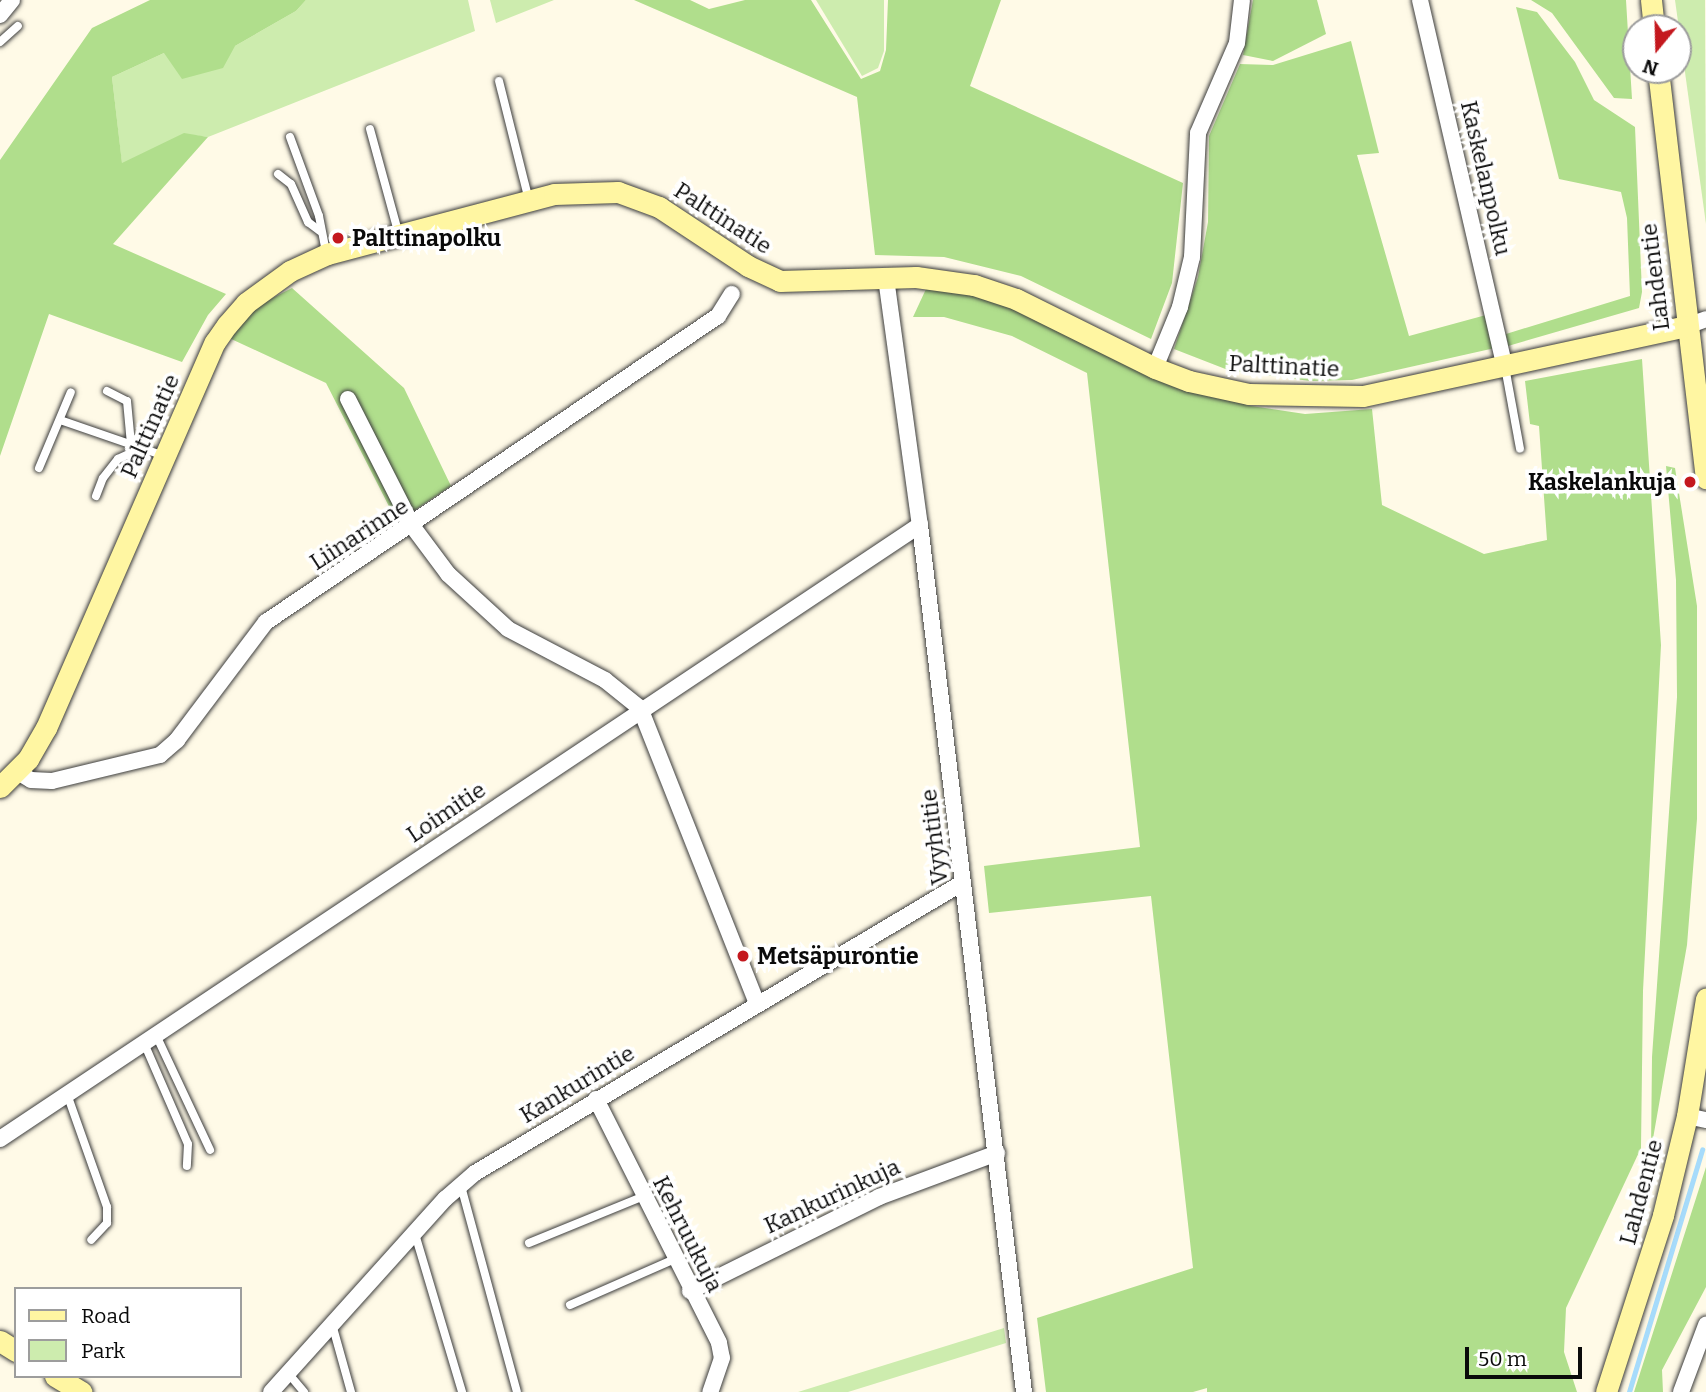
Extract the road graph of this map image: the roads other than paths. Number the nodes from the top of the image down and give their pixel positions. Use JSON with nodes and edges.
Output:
{"nodes":[{"id":1,"x":12,"y":0,"type":"edge"},
{"id":2,"x":1242,"y":0,"type":"edge"},
{"id":3,"x":1420,"y":0,"type":"edge"},
{"id":4,"x":0,"y":15,"type":"edge"},
{"id":5,"x":18,"y":26,"type":"dead end"},
{"id":6,"x":0,"y":42,"type":"edge"},
{"id":7,"x":499,"y":81,"type":"dead end"},
{"id":8,"x":1660,"y":84,"type":"edge"},
{"id":9,"x":370,"y":129,"type":"dead end"},
{"id":10,"x":290,"y":137,"type":"dead end"},
{"id":11,"x":278,"y":174,"type":"dead end"},
{"id":12,"x":529,"y":200,"type":"junction"},
{"id":13,"x":320,"y":231,"type":"junction"},
{"id":14,"x":399,"y":234,"type":"junction"},
{"id":15,"x":327,"y":254,"type":"junction"},
{"id":16,"x":886,"y":278,"type":"junction"},
{"id":17,"x":732,"y":294,"type":"dead end"},
{"id":18,"x":1697,"y":322,"type":"edge"},
{"id":19,"x":1505,"y":367,"type":"junction"},
{"id":20,"x":1155,"y":368,"type":"junction"},
{"id":21,"x":71,"y":391,"type":"dead end"},
{"id":22,"x":107,"y":391,"type":"dead end"},
{"id":23,"x":348,"y":399,"type":"dead end"},
{"id":24,"x":62,"y":421,"type":"junction"},
{"id":25,"x":131,"y":444,"type":"junction"},
{"id":26,"x":142,"y":448,"type":"junction"},
{"id":27,"x":1520,"y":449,"type":"dead end"},
{"id":28,"x":165,"y":456,"type":"junction"},
{"id":29,"x":39,"y":468,"type":"dead end"},
{"id":30,"x":1706,"y":478,"type":"edge"},
{"id":31,"x":96,"y":496,"type":"dead end"},
{"id":32,"x":920,"y":525,"type":"junction"},
{"id":33,"x":413,"y":527,"type":"junction"},
{"id":34,"x":640,"y":708,"type":"junction"},
{"id":35,"x":8,"y":771,"type":"edge"},
{"id":36,"x":0,"y":787,"type":"edge"},
{"id":37,"x":962,"y":883,"type":"junction"},
{"id":38,"x":1706,"y":999,"type":"edge"},
{"id":39,"x":757,"y":1004,"type":"junction"},
{"id":40,"x":150,"y":1039,"type":"junction"},
{"id":41,"x":67,"y":1094,"type":"junction"},
{"id":42,"x":596,"y":1100,"type":"junction"},
{"id":43,"x":1697,"y":1118,"type":"edge"},
{"id":44,"x":0,"y":1139,"type":"edge"},
{"id":45,"x":210,"y":1150,"type":"dead end"},
{"id":46,"x":997,"y":1153,"type":"junction"},
{"id":47,"x":187,"y":1166,"type":"dead end"},
{"id":48,"x":460,"y":1184,"type":"junction"},
{"id":49,"x":643,"y":1196,"type":"junction"},
{"id":50,"x":415,"y":1233,"type":"junction"},
{"id":51,"x":91,"y":1240,"type":"dead end"},
{"id":52,"x":529,"y":1243,"type":"dead end"},
{"id":53,"x":675,"y":1259,"type":"junction"},
{"id":54,"x":690,"y":1291,"type":"junction"},
{"id":55,"x":570,"y":1305,"type":"dead end"},
{"id":56,"x":332,"y":1324,"type":"junction"},
{"id":57,"x":1706,"y":1325,"type":"edge"},
{"id":58,"x":288,"y":1373,"type":"junction"},
{"id":59,"x":58,"y":1378,"type":"edge"},
{"id":60,"x":82,"y":1392,"type":"edge"},
{"id":61,"x":271,"y":1392,"type":"edge"},
{"id":62,"x":304,"y":1392,"type":"edge"},
{"id":63,"x":351,"y":1392,"type":"edge"},
{"id":64,"x":462,"y":1392,"type":"edge"},
{"id":65,"x":517,"y":1392,"type":"edge"},
{"id":66,"x":710,"y":1392,"type":"edge"},
{"id":67,"x":1024,"y":1392,"type":"edge"},
{"id":68,"x":1606,"y":1392,"type":"edge"},
{"id":69,"x":1681,"y":1392,"type":"edge"}],
"edges":[{"from":1,"to":4,"type":"street"},
{"from":2,"to":20,"type":"street"},
{"from":3,"to":19,"type":"street","name":"Kaskelanpolku"},
{"from":5,"to":6,"type":"lane"},
{"from":7,"to":12,"type":"lane"},
{"from":8,"to":18,"type":"street","name":"Lahdentie"},
{"from":9,"to":14,"type":"lane"},
{"from":10,"to":13,"type":"lane"},
{"from":11,"to":13,"type":"lane"},
{"from":12,"to":14,"type":"street","name":"Palttinatie"},
{"from":12,"to":16,"type":"street","name":"Palttinatie"},
{"from":13,"to":15,"type":"lane"},
{"from":14,"to":15,"type":"street","name":"Palttinatie"},
{"from":15,"to":28,"type":"street","name":"Palttinatie"},
{"from":16,"to":20,"type":"street","name":"Palttinatie"},
{"from":16,"to":32,"type":"street","name":"Vyyhtitie"},
{"from":17,"to":33,"type":"street","name":"Liinarinne"},
{"from":18,"to":19,"type":"street","name":"Palttinatie"},
{"from":18,"to":30,"type":"street","name":"Lahdentie"},
{"from":19,"to":20,"type":"street","name":"Palttinatie"},
{"from":19,"to":27,"type":"lane"},
{"from":21,"to":24,"type":"lane"},
{"from":22,"to":25,"type":"lane"},
{"from":23,"to":33,"type":"street"},
{"from":24,"to":25,"type":"lane"},
{"from":24,"to":29,"type":"lane"},
{"from":25,"to":26,"type":"lane"},
{"from":26,"to":28,"type":"lane"},
{"from":26,"to":31,"type":"lane"},
{"from":28,"to":35,"type":"street","name":"Palttinatie"},
{"from":32,"to":34,"type":"street","name":"Loimitie"},
{"from":32,"to":37,"type":"street","name":"Vyyhtitie"},
{"from":33,"to":34,"type":"street"},
{"from":33,"to":35,"type":"street","name":"Liinarinne"},
{"from":34,"to":39,"type":"street"},
{"from":34,"to":40,"type":"street","name":"Loimitie"},
{"from":35,"to":36,"type":"street","name":"Palttinatie"},
{"from":37,"to":39,"type":"street","name":"Kankurintie"},
{"from":37,"to":46,"type":"street","name":"Vyyhtitie"},
{"from":38,"to":43,"type":"street","name":"Lahdentie"},
{"from":39,"to":42,"type":"street","name":"Kankurintie"},
{"from":40,"to":41,"type":"street","name":"Loimitie"},
{"from":40,"to":45,"type":"lane"},
{"from":40,"to":47,"type":"lane"},
{"from":41,"to":44,"type":"street","name":"Loimitie"},
{"from":41,"to":51,"type":"lane"},
{"from":42,"to":48,"type":"street","name":"Kankurintie"},
{"from":42,"to":49,"type":"street","name":"Kehruukuja"},
{"from":43,"to":68,"type":"street","name":"Lahdentie"},
{"from":46,"to":54,"type":"street","name":"Kankurinkuja"},
{"from":46,"to":67,"type":"street","name":"Vyyhtitie"},
{"from":48,"to":50,"type":"street","name":"Kankurintie"},
{"from":48,"to":65,"type":"lane"},
{"from":49,"to":52,"type":"lane"},
{"from":49,"to":53,"type":"street","name":"Kehruukuja"},
{"from":50,"to":56,"type":"street","name":"Kankurintie"},
{"from":50,"to":64,"type":"lane"},
{"from":53,"to":54,"type":"street","name":"Kehruukuja"},
{"from":53,"to":55,"type":"lane"},
{"from":54,"to":66,"type":"street","name":"Kehruukuja"},
{"from":56,"to":58,"type":"street","name":"Kankurintie"},
{"from":56,"to":63,"type":"lane"},
{"from":57,"to":69,"type":"street"},
{"from":58,"to":61,"type":"street","name":"Kankurintie"},
{"from":58,"to":62,"type":"lane"},
{"from":59,"to":60,"type":"street"}]}
